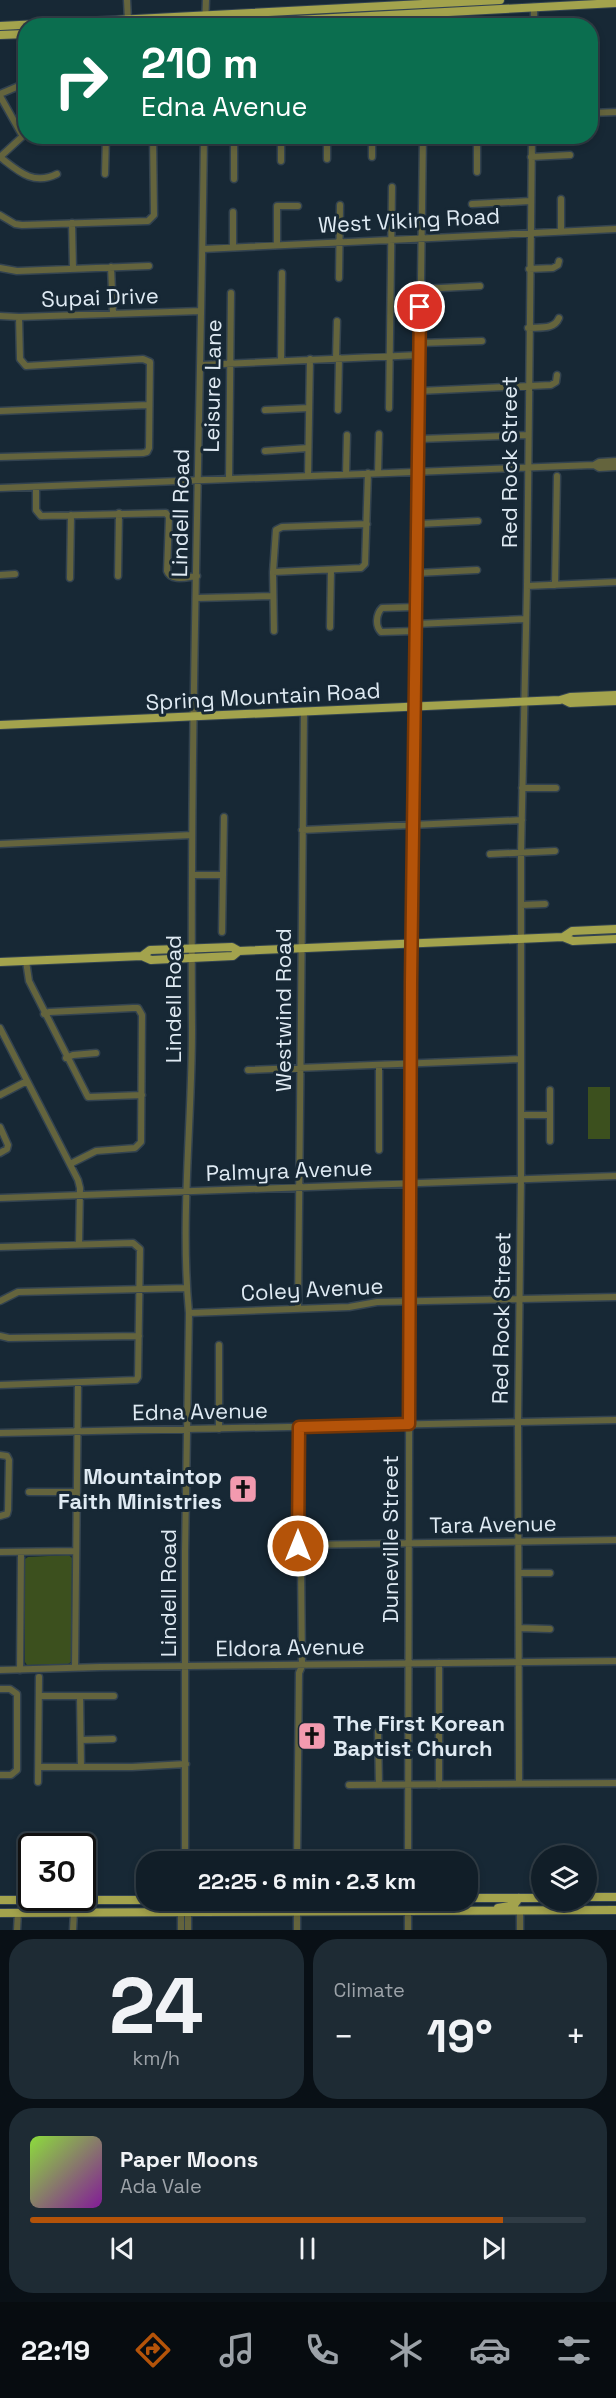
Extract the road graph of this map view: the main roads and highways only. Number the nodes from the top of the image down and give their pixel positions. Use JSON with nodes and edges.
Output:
{"nodes":[{"id":1,"x":500,"y":0,"type":"edge"},
{"id":2,"x":548,"y":0,"type":"edge"},
{"id":3,"x":532,"y":3,"type":"edge"},
{"id":4,"x":616,"y":3,"type":"edge"},
{"id":5,"x":425,"y":6,"type":"edge"},
{"id":6,"x":347,"y":8,"type":"junction"},
{"id":7,"x":315,"y":10,"type":"junction"},
{"id":8,"x":242,"y":18,"type":"edge"},
{"id":9,"x":289,"y":18,"type":"edge"},
{"id":10,"x":320,"y":18,"type":"joint"},
{"id":11,"x":18,"y":27,"type":"edge"},
{"id":12,"x":0,"y":29,"type":"edge"},
{"id":13,"x":18,"y":34,"type":"edge"},
{"id":14,"x":0,"y":35,"type":"edge"},
{"id":15,"x":616,"y":696,"type":"edge"},
{"id":16,"x":564,"y":700,"type":"junction"},
{"id":17,"x":616,"y":701,"type":"edge"},
{"id":18,"x":0,"y":725,"type":"edge"},
{"id":19,"x":616,"y":929,"type":"edge"},
{"id":20,"x":563,"y":937,"type":"junction"},
{"id":21,"x":616,"y":939,"type":"edge"},
{"id":22,"x":239,"y":951,"type":"junction"},
{"id":23,"x":142,"y":956,"type":"junction"},
{"id":24,"x":0,"y":962,"type":"edge"},
{"id":25,"x":597,"y":1897,"type":"edge"},
{"id":26,"x":616,"y":1897,"type":"edge"},
{"id":27,"x":478,"y":1898,"type":"edge"},
{"id":28,"x":519,"y":1898,"type":"junction"},
{"id":29,"x":531,"y":1898,"type":"edge"},
{"id":30,"x":0,"y":1900,"type":"edge"},
{"id":31,"x":18,"y":1900,"type":"edge"},
{"id":32,"x":96,"y":1900,"type":"edge"},
{"id":33,"x":136,"y":1900,"type":"edge"},
{"id":34,"x":478,"y":1910,"type":"edge"},
{"id":35,"x":492,"y":1910,"type":"junction"},
{"id":36,"x":616,"y":1910,"type":"edge"},
{"id":37,"x":268,"y":1911,"type":"edge"},
{"id":38,"x":0,"y":1912,"type":"edge"},
{"id":39,"x":58,"y":1912,"type":"joint"},
{"id":40,"x":74,"y":1912,"type":"joint"}],
"edges":[{"from":1,"to":5,"type":"main road"},
{"from":2,"to":3,"type":"main road"},
{"from":3,"to":4,"type":"main road"},
{"from":3,"to":5,"type":"main road"},
{"from":5,"to":6,"type":"main road"},
{"from":5,"to":10,"type":"main road"},
{"from":6,"to":7,"type":"main road"},
{"from":6,"to":10,"type":"main road"},
{"from":7,"to":8,"type":"main road"},
{"from":7,"to":9,"type":"main road"},
{"from":11,"to":12,"type":"main road"},
{"from":13,"to":14,"type":"main road"},
{"from":15,"to":16,"type":"main road","name":"Spring Mountain Road"},
{"from":16,"to":17,"type":"main road","name":"Spring Mountain Road"},
{"from":16,"to":18,"type":"main road","name":"Spring Mountain Road"},
{"from":19,"to":20,"type":"main road"},
{"from":20,"to":21,"type":"main road"},
{"from":20,"to":22,"type":"main road"},
{"from":22,"to":23,"type":"main road"},
{"from":22,"to":23,"type":"main road"},
{"from":23,"to":24,"type":"main road"},
{"from":25,"to":26,"type":"main road"},
{"from":27,"to":28,"type":"main road"},
{"from":28,"to":29,"type":"main road"},
{"from":28,"to":35,"type":"main road"},
{"from":30,"to":31,"type":"main road"},
{"from":32,"to":33,"type":"main road"},
{"from":34,"to":35,"type":"main road"},
{"from":35,"to":36,"type":"main road"},
{"from":37,"to":40,"type":"main road"},
{"from":38,"to":39,"type":"main road"},
{"from":39,"to":40,"type":"main road"}]}
